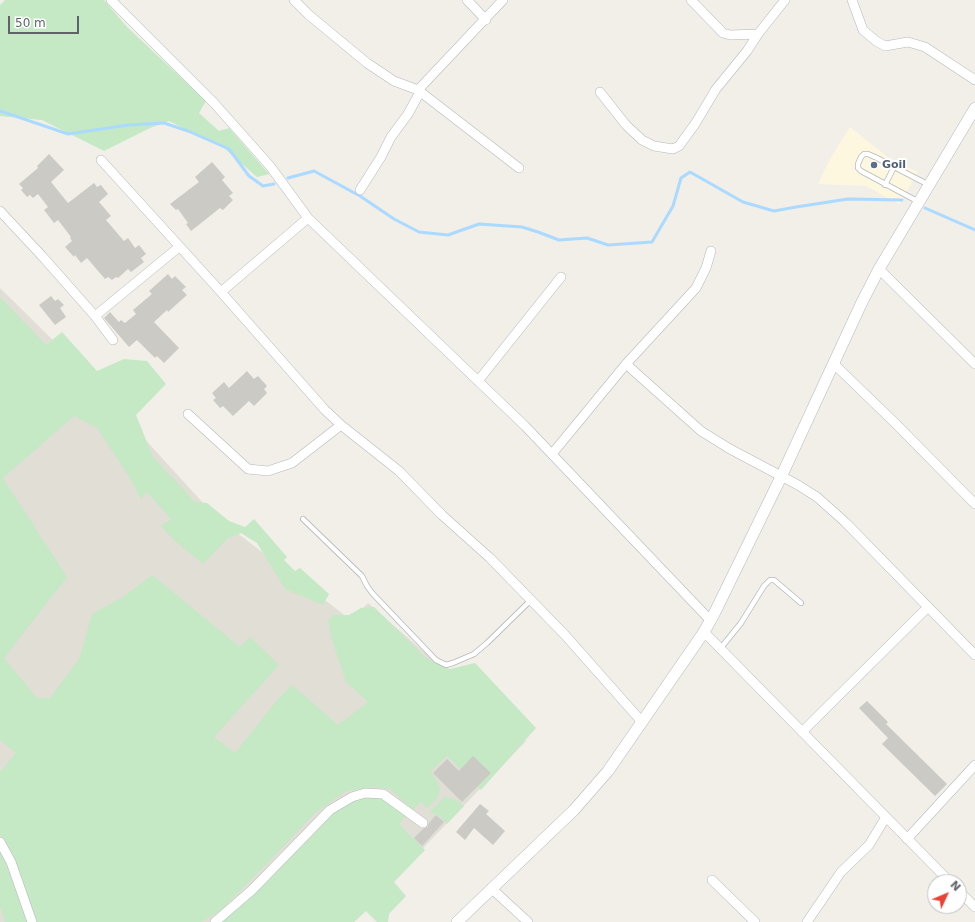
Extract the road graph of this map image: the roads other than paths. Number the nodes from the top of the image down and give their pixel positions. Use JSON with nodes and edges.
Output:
{"nodes":[{"id":1,"x":111,"y":0,"type":"edge"},
{"id":2,"x":294,"y":0,"type":"edge"},
{"id":3,"x":467,"y":0,"type":"edge"},
{"id":4,"x":503,"y":0,"type":"edge"},
{"id":5,"x":691,"y":0,"type":"edge"},
{"id":6,"x":785,"y":0,"type":"edge"},
{"id":7,"x":852,"y":0,"type":"edge"},
{"id":8,"x":486,"y":20,"type":"junction"},
{"id":9,"x":758,"y":34,"type":"junction"},
{"id":10,"x":975,"y":80,"type":"edge"},
{"id":11,"x":419,"y":91,"type":"junction"},
{"id":12,"x":600,"y":92,"type":"dead end"},
{"id":13,"x":975,"y":108,"type":"edge"},
{"id":14,"x":101,"y":160,"type":"dead end"},
{"id":15,"x":894,"y":167,"type":"junction"},
{"id":16,"x":519,"y":168,"type":"dead end"},
{"id":17,"x":885,"y":185,"type":"junction"},
{"id":18,"x":929,"y":185,"type":"junction"},
{"id":19,"x":360,"y":190,"type":"dead end"},
{"id":20,"x":919,"y":202,"type":"junction"},
{"id":21,"x":0,"y":211,"type":"edge"},
{"id":22,"x":308,"y":218,"type":"junction"},
{"id":23,"x":179,"y":246,"type":"junction"},
{"id":24,"x":711,"y":251,"type":"dead end"},
{"id":25,"x":879,"y":269,"type":"junction"},
{"id":26,"x":561,"y":278,"type":"dead end"},
{"id":27,"x":221,"y":292,"type":"junction"},
{"id":28,"x":95,"y":316,"type":"junction"},
{"id":29,"x":113,"y":340,"type":"dead end"},
{"id":30,"x":626,"y":364,"type":"junction"},
{"id":31,"x":834,"y":364,"type":"junction"},
{"id":32,"x":975,"y":364,"type":"edge"},
{"id":33,"x":478,"y":381,"type":"junction"},
{"id":34,"x":188,"y":414,"type":"dead end"},
{"id":35,"x":341,"y":425,"type":"junction"},
{"id":36,"x":552,"y":454,"type":"junction"},
{"id":37,"x":781,"y":477,"type":"junction"},
{"id":38,"x":975,"y":504,"type":"edge"},
{"id":39,"x":304,"y":519,"type":"dead end"},
{"id":40,"x":531,"y":600,"type":"junction"},
{"id":41,"x":801,"y":603,"type":"dead end"},
{"id":42,"x":928,"y":607,"type":"junction"},
{"id":43,"x":711,"y":621,"type":"junction"},
{"id":44,"x":704,"y":632,"type":"junction"},
{"id":45,"x":720,"y":649,"type":"junction"},
{"id":46,"x":975,"y":655,"type":"edge"},
{"id":47,"x":642,"y":722,"type":"junction"},
{"id":48,"x":802,"y":732,"type":"junction"},
{"id":49,"x":975,"y":765,"type":"edge"},
{"id":50,"x":886,"y":817,"type":"junction"},
{"id":51,"x":423,"y":823,"type":"dead end"},
{"id":52,"x":907,"y":839,"type":"junction"},
{"id":53,"x":0,"y":842,"type":"edge"},
{"id":54,"x":942,"y":874,"type":"edge"},
{"id":55,"x":712,"y":880,"type":"dead end"},
{"id":56,"x":491,"y":888,"type":"junction"},
{"id":57,"x":967,"y":899,"type":"edge"},
{"id":58,"x":975,"y":907,"type":"edge"},
{"id":59,"x":32,"y":922,"type":"edge"},
{"id":60,"x":215,"y":922,"type":"edge"},
{"id":61,"x":457,"y":922,"type":"edge"},
{"id":62,"x":528,"y":922,"type":"edge"},
{"id":63,"x":755,"y":922,"type":"edge"},
{"id":64,"x":807,"y":922,"type":"edge"}],
"edges":[{"from":1,"to":22,"type":"street"},
{"from":2,"to":11,"type":"street"},
{"from":3,"to":8,"type":"street"},
{"from":4,"to":8,"type":"street"},
{"from":5,"to":9,"type":"street"},
{"from":6,"to":9,"type":"street"},
{"from":7,"to":10,"type":"street"},
{"from":8,"to":11,"type":"street"},
{"from":9,"to":12,"type":"street"},
{"from":11,"to":16,"type":"street"},
{"from":11,"to":19,"type":"street"},
{"from":13,"to":18,"type":"street"},
{"from":14,"to":23,"type":"street"},
{"from":15,"to":17,"type":"lane"},
{"from":15,"to":17,"type":"lane"},
{"from":15,"to":18,"type":"lane"},
{"from":17,"to":20,"type":"lane"},
{"from":18,"to":20,"type":"street"},
{"from":20,"to":25,"type":"street"},
{"from":21,"to":28,"type":"street"},
{"from":22,"to":27,"type":"street"},
{"from":22,"to":33,"type":"street"},
{"from":23,"to":27,"type":"street"},
{"from":23,"to":28,"type":"street"},
{"from":24,"to":30,"type":"street"},
{"from":25,"to":31,"type":"street"},
{"from":25,"to":32,"type":"street"},
{"from":26,"to":33,"type":"street"},
{"from":27,"to":35,"type":"street"},
{"from":28,"to":29,"type":"street"},
{"from":30,"to":36,"type":"street"},
{"from":30,"to":37,"type":"street"},
{"from":31,"to":37,"type":"street"},
{"from":31,"to":38,"type":"street"},
{"from":33,"to":36,"type":"street"},
{"from":34,"to":35,"type":"street"},
{"from":35,"to":40,"type":"street"},
{"from":36,"to":43,"type":"street"},
{"from":37,"to":42,"type":"street"},
{"from":37,"to":43,"type":"street"},
{"from":39,"to":40,"type":"lane"},
{"from":40,"to":47,"type":"street"},
{"from":41,"to":45,"type":"lane"},
{"from":42,"to":46,"type":"street"},
{"from":42,"to":48,"type":"street"},
{"from":43,"to":44,"type":"street"},
{"from":44,"to":45,"type":"street"},
{"from":44,"to":47,"type":"street"},
{"from":45,"to":48,"type":"street"},
{"from":47,"to":56,"type":"street"},
{"from":48,"to":50,"type":"street"},
{"from":49,"to":52,"type":"street"},
{"from":50,"to":52,"type":"street"},
{"from":50,"to":64,"type":"street"},
{"from":51,"to":60,"type":"street"},
{"from":52,"to":54,"type":"street"},
{"from":53,"to":59,"type":"street"},
{"from":55,"to":63,"type":"street"},
{"from":56,"to":61,"type":"street"},
{"from":56,"to":62,"type":"street"},
{"from":57,"to":58,"type":"street"}]}
